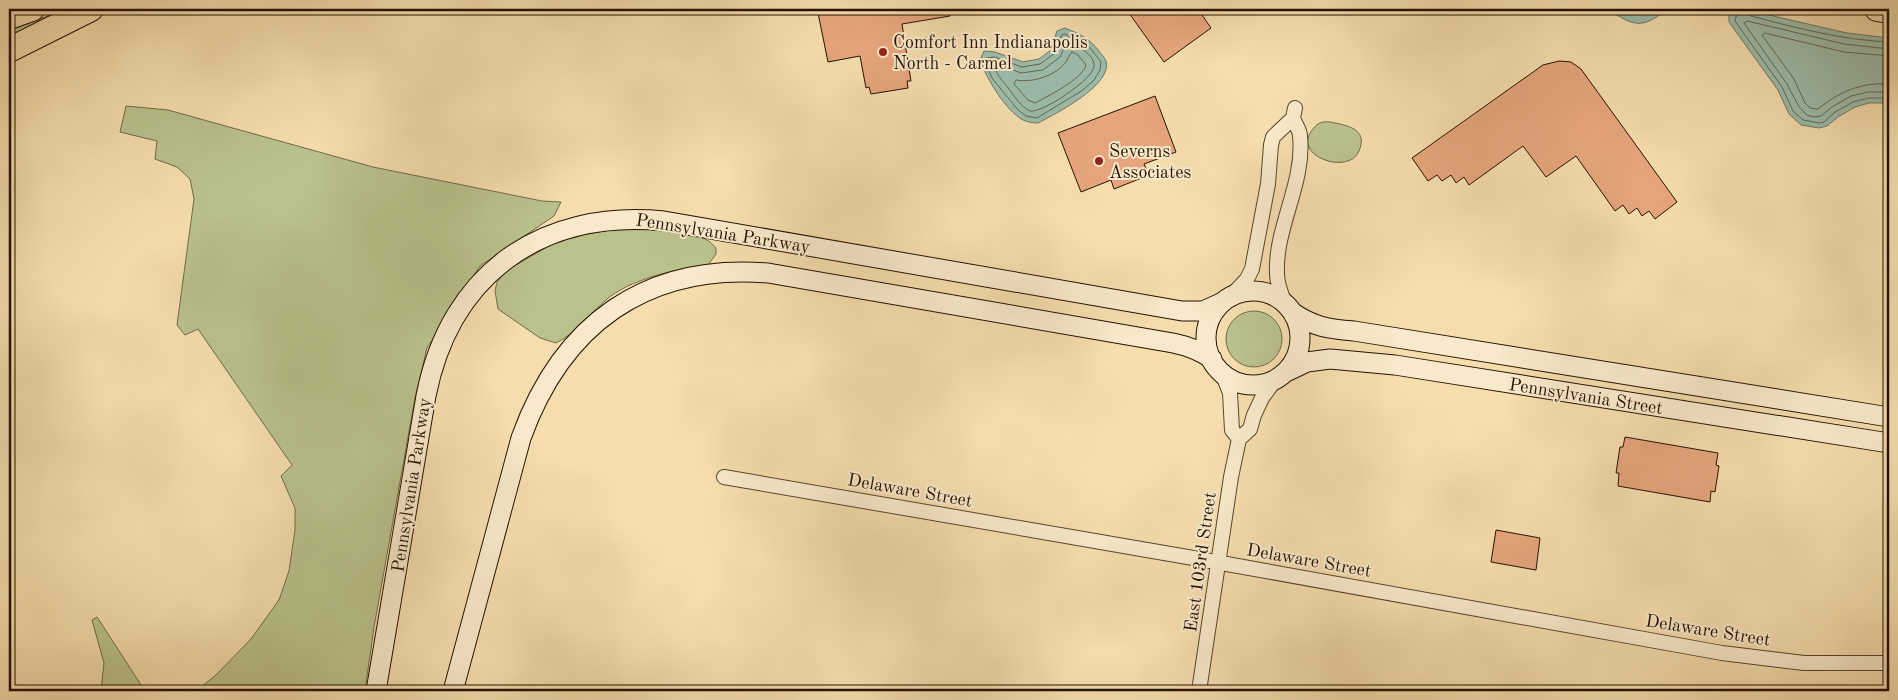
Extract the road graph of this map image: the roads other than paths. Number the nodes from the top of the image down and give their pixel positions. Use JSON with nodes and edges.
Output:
{"nodes":[{"id":1,"x":32,"y":9,"type":"edge"},
{"id":2,"x":91,"y":9,"type":"edge"},
{"id":3,"x":1876,"y":9,"type":"edge"},
{"id":4,"x":1889,"y":11,"type":"edge"},
{"id":5,"x":9,"y":17,"type":"edge"},
{"id":6,"x":9,"y":50,"type":"edge"},
{"id":7,"x":1226,"y":300,"type":"junction"},
{"id":8,"x":1288,"y":308,"type":"junction"},
{"id":9,"x":1217,"y":366,"type":"junction"},
{"id":10,"x":1280,"y":377,"type":"junction"},
{"id":11,"x":1889,"y":417,"type":"edge"},
{"id":12,"x":1239,"y":440,"type":"junction"},
{"id":13,"x":1889,"y":443,"type":"edge"},
{"id":14,"x":724,"y":477,"type":"dead end"},
{"id":15,"x":1219,"y":562,"type":"junction"},
{"id":16,"x":1889,"y":663,"type":"edge"},
{"id":17,"x":376,"y":691,"type":"edge"},
{"id":18,"x":453,"y":691,"type":"edge"},
{"id":19,"x":1200,"y":691,"type":"edge"}],
"edges":[{"from":1,"to":5,"type":"highway"},
{"from":2,"to":6,"type":"highway"},
{"from":3,"to":4,"type":"highway"},
{"from":7,"to":8,"type":"main road"},
{"from":7,"to":8,"type":"street"},
{"from":7,"to":9,"type":"main road"},
{"from":7,"to":17,"type":"main road","name":"Pennsylvania Parkway"},
{"from":8,"to":10,"type":"main road"},
{"from":8,"to":11,"type":"main road","name":"Pennsylvania Street"},
{"from":9,"to":10,"type":"main road"},
{"from":9,"to":12,"type":"street","name":"East 103rd Street"},
{"from":9,"to":18,"type":"main road","name":"Pennsylvania Parkway"},
{"from":10,"to":12,"type":"street","name":"East 103rd Street"},
{"from":10,"to":13,"type":"main road","name":"Pennsylvania Street"},
{"from":12,"to":15,"type":"street","name":"East 103rd Street"},
{"from":14,"to":15,"type":"street","name":"Delaware Street"},
{"from":15,"to":16,"type":"street","name":"Delaware Street"},
{"from":15,"to":19,"type":"street","name":"East 103rd Street"}]}
